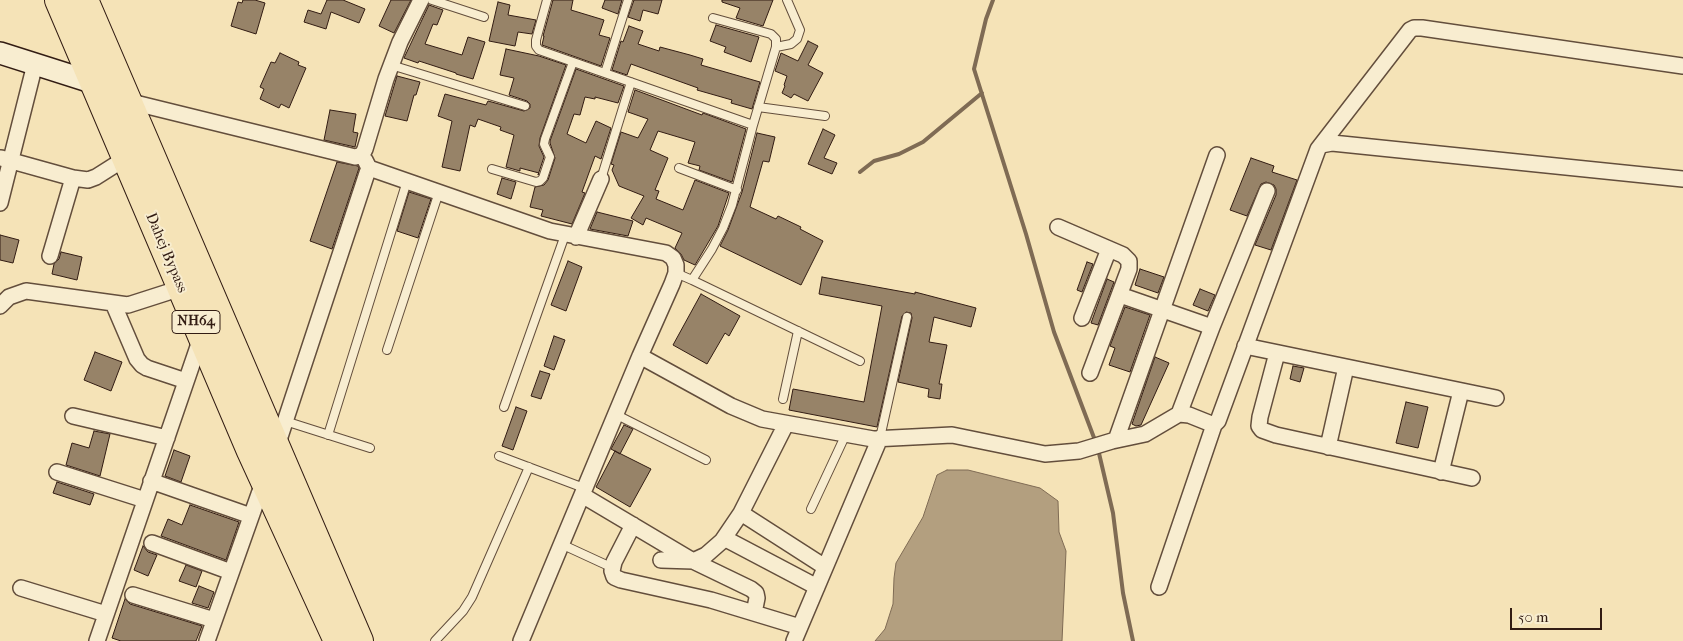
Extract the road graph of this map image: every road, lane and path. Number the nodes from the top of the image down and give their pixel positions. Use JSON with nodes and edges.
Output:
{"nodes":[{"id":1,"x":60,"y":0,"type":"edge"},
{"id":2,"x":84,"y":0,"type":"edge"},
{"id":3,"x":421,"y":0,"type":"edge"},
{"id":4,"x":432,"y":0,"type":"edge"},
{"id":5,"x":547,"y":0,"type":"edge"},
{"id":6,"x":628,"y":0,"type":"edge"},
{"id":7,"x":787,"y":0,"type":"edge"},
{"id":8,"x":484,"y":17,"type":"dead end"},
{"id":9,"x":713,"y":18,"type":"dead end"},
{"id":10,"x":776,"y":47,"type":"junction"},
{"id":11,"x":0,"y":52,"type":"edge"},
{"id":12,"x":573,"y":62,"type":"junction"},
{"id":13,"x":35,"y":64,"type":"junction"},
{"id":14,"x":391,"y":65,"type":"junction"},
{"id":15,"x":1683,"y":66,"type":"edge"},
{"id":16,"x":605,"y":73,"type":"junction"},
{"id":17,"x":631,"y":82,"type":"junction"},
{"id":18,"x":94,"y":83,"type":"junction"},
{"id":19,"x":125,"y":97,"type":"junction"},
{"id":20,"x":525,"y":106,"type":"dead end"},
{"id":21,"x":758,"y":108,"type":"junction"},
{"id":22,"x":826,"y":116,"type":"dead end"},
{"id":23,"x":753,"y":125,"type":"junction"},
{"id":24,"x":1321,"y":145,"type":"junction"},
{"id":25,"x":362,"y":155,"type":"junction"},
{"id":26,"x":1217,"y":155,"type":"dead end"},
{"id":27,"x":126,"y":158,"type":"junction"},
{"id":28,"x":5,"y":159,"type":"edge"},
{"id":29,"x":369,"y":168,"type":"junction"},
{"id":30,"x":679,"y":168,"type":"dead end"},
{"id":31,"x":492,"y":170,"type":"dead end"},
{"id":32,"x":74,"y":178,"type":"junction"},
{"id":33,"x":601,"y":179,"type":"joint"},
{"id":34,"x":1683,"y":179,"type":"edge"},
{"id":35,"x":407,"y":181,"type":"junction"},
{"id":36,"x":737,"y":190,"type":"junction"},
{"id":37,"x":1267,"y":191,"type":"dead end"},
{"id":38,"x":439,"y":192,"type":"junction"},
{"id":39,"x":0,"y":203,"type":"edge"},
{"id":40,"x":1058,"y":228,"type":"dead end"},
{"id":41,"x":571,"y":236,"type":"junction"},
{"id":42,"x":1109,"y":249,"type":"junction"},
{"id":43,"x":50,"y":256,"type":"dead end"},
{"id":44,"x":676,"y":273,"type":"junction"},
{"id":45,"x":692,"y":280,"type":"junction"},
{"id":46,"x":181,"y":288,"type":"junction"},
{"id":47,"x":1120,"y":294,"type":"junction"},
{"id":48,"x":113,"y":303,"type":"junction"},
{"id":49,"x":0,"y":306,"type":"edge"},
{"id":50,"x":1162,"y":309,"type":"junction"},
{"id":51,"x":907,"y":317,"type":"dead end"},
{"id":52,"x":1082,"y":318,"type":"dead end"},
{"id":53,"x":1212,"y":327,"type":"junction"},
{"id":54,"x":798,"y":332,"type":"junction"},
{"id":55,"x":202,"y":336,"type":"junction"},
{"id":56,"x":1245,"y":346,"type":"junction"},
{"id":57,"x":387,"y":350,"type":"dead end"},
{"id":58,"x":1277,"y":353,"type":"junction"},
{"id":59,"x":640,"y":356,"type":"junction"},
{"id":60,"x":860,"y":361,"type":"dead end"},
{"id":61,"x":1346,"y":367,"type":"junction"},
{"id":62,"x":1090,"y":373,"type":"dead end"},
{"id":63,"x":186,"y":381,"type":"junction"},
{"id":64,"x":1461,"y":391,"type":"junction"},
{"id":65,"x":1496,"y":398,"type":"dead end"},
{"id":66,"x":784,"y":399,"type":"dead end"},
{"id":67,"x":504,"y":407,"type":"dead end"},
{"id":68,"x":615,"y":414,"type":"junction"},
{"id":69,"x":1179,"y":414,"type":"junction"},
{"id":70,"x":73,"y":416,"type":"dead end"},
{"id":71,"x":285,"y":421,"type":"junction"},
{"id":72,"x":786,"y":424,"type":"junction"},
{"id":73,"x":1214,"y":425,"type":"junction"},
{"id":74,"x":328,"y":434,"type":"junction"},
{"id":75,"x":846,"y":434,"type":"junction"},
{"id":76,"x":166,"y":438,"type":"junction"},
{"id":77,"x":880,"y":438,"type":"junction"},
{"id":78,"x":1114,"y":440,"type":"junction"},
{"id":79,"x":1328,"y":447,"type":"junction"},
{"id":80,"x":276,"y":448,"type":"junction"},
{"id":81,"x":370,"y":448,"type":"dead end"},
{"id":82,"x":499,"y":456,"type":"dead end"},
{"id":83,"x":706,"y":460,"type":"dead end"},
{"id":84,"x":529,"y":467,"type":"junction"},
{"id":85,"x":57,"y":472,"type":"dead end"},
{"id":86,"x":1442,"y":472,"type":"junction"},
{"id":87,"x":1472,"y":478,"type":"dead end"},
{"id":88,"x":264,"y":480,"type":"junction"},
{"id":89,"x":151,"y":481,"type":"junction"},
{"id":90,"x":583,"y":492,"type":"junction"},
{"id":91,"x":145,"y":500,"type":"junction"},
{"id":92,"x":811,"y":509,"type":"dead end"},
{"id":93,"x":741,"y":513,"type":"junction"},
{"id":94,"x":251,"y":516,"type":"junction"},
{"id":95,"x":633,"y":525,"type":"junction"},
{"id":96,"x":724,"y":538,"type":"junction"},
{"id":97,"x":152,"y":543,"type":"dead end"},
{"id":98,"x":561,"y":544,"type":"junction"},
{"id":99,"x":661,"y":560,"type":"dead end"},
{"id":100,"x":693,"y":561,"type":"junction"},
{"id":101,"x":613,"y":568,"type":"junction"},
{"id":102,"x":825,"y":568,"type":"junction"},
{"id":103,"x":231,"y":572,"type":"junction"},
{"id":104,"x":817,"y":587,"type":"junction"},
{"id":105,"x":1159,"y":587,"type":"dead end"},
{"id":106,"x":21,"y":588,"type":"dead end"},
{"id":107,"x":133,"y":595,"type":"dead end"},
{"id":108,"x":754,"y":613,"type":"junction"},
{"id":109,"x":106,"y":614,"type":"junction"},
{"id":110,"x":214,"y":620,"type":"junction"},
{"id":111,"x":800,"y":627,"type":"junction"},
{"id":112,"x":333,"y":636,"type":"edge"},
{"id":113,"x":97,"y":641,"type":"edge"},
{"id":114,"x":207,"y":641,"type":"edge"},
{"id":115,"x":359,"y":641,"type":"edge"},
{"id":116,"x":435,"y":641,"type":"edge"},
{"id":117,"x":520,"y":641,"type":"edge"},
{"id":118,"x":794,"y":641,"type":"edge"}],
"edges":[{"from":1,"to":18,"type":"highway","name":"Dahej Bypass","number":"NH64"},
{"from":2,"to":19,"type":"highway","name":"Dahej Bypass","number":"NH64"},
{"from":3,"to":14,"type":"street"},
{"from":4,"to":8,"type":"lane"},
{"from":5,"to":12,"type":"lane"},
{"from":6,"to":16,"type":"lane"},
{"from":7,"to":10,"type":"lane"},
{"from":9,"to":10,"type":"lane"},
{"from":10,"to":21,"type":"lane"},
{"from":11,"to":13,"type":"street"},
{"from":12,"to":16,"type":"lane"},
{"from":12,"to":31,"type":"lane"},
{"from":13,"to":18,"type":"street"},
{"from":13,"to":28,"type":"street"},
{"from":14,"to":20,"type":"lane"},
{"from":14,"to":25,"type":"street"},
{"from":15,"to":24,"type":"street"},
{"from":16,"to":17,"type":"lane"},
{"from":17,"to":23,"type":"lane"},
{"from":17,"to":33,"type":"lane"},
{"from":18,"to":19,"type":"street"},
{"from":18,"to":27,"type":"highway","name":"Dahej Bypass","number":"NH64"},
{"from":19,"to":25,"type":"street"},
{"from":19,"to":80,"type":"highway","name":"Dahej Bypass","number":"NH64"},
{"from":21,"to":22,"type":"lane"},
{"from":21,"to":23,"type":"lane"},
{"from":23,"to":36,"type":"lane"},
{"from":24,"to":34,"type":"street"},
{"from":24,"to":56,"type":"street"},
{"from":25,"to":29,"type":"street"},
{"from":26,"to":50,"type":"street"},
{"from":27,"to":32,"type":"street"},
{"from":27,"to":46,"type":"highway","name":"Dahej Bypass","number":"NH64"},
{"from":28,"to":32,"type":"street"},
{"from":28,"to":39,"type":"street"},
{"from":29,"to":35,"type":"street"},
{"from":29,"to":71,"type":"street"},
{"from":30,"to":36,"type":"lane"},
{"from":32,"to":43,"type":"street"},
{"from":33,"to":41,"type":"street"},
{"from":35,"to":38,"type":"street"},
{"from":35,"to":74,"type":"lane"},
{"from":36,"to":45,"type":"lane"},
{"from":37,"to":53,"type":"street"},
{"from":38,"to":41,"type":"street"},
{"from":38,"to":57,"type":"lane"},
{"from":40,"to":42,"type":"street"},
{"from":41,"to":44,"type":"street"},
{"from":41,"to":67,"type":"lane"},
{"from":42,"to":47,"type":"street"},
{"from":42,"to":52,"type":"street"},
{"from":44,"to":45,"type":"lane"},
{"from":44,"to":59,"type":"street"},
{"from":45,"to":54,"type":"lane"},
{"from":46,"to":48,"type":"street"},
{"from":46,"to":55,"type":"highway","name":"Dahej Bypass","number":"NH64"},
{"from":47,"to":50,"type":"street"},
{"from":47,"to":62,"type":"street"},
{"from":48,"to":49,"type":"street"},
{"from":48,"to":63,"type":"street"},
{"from":50,"to":53,"type":"street"},
{"from":50,"to":78,"type":"street"},
{"from":51,"to":77,"type":"lane"},
{"from":53,"to":69,"type":"street"},
{"from":54,"to":60,"type":"lane"},
{"from":54,"to":66,"type":"lane"},
{"from":55,"to":63,"type":"street"},
{"from":55,"to":88,"type":"highway","name":"Dahej Bypass","number":"NH64"},
{"from":56,"to":58,"type":"street"},
{"from":56,"to":73,"type":"street"},
{"from":58,"to":61,"type":"street"},
{"from":58,"to":79,"type":"street"},
{"from":59,"to":68,"type":"street"},
{"from":59,"to":72,"type":"street"},
{"from":61,"to":64,"type":"street"},
{"from":61,"to":79,"type":"street"},
{"from":63,"to":76,"type":"street"},
{"from":64,"to":65,"type":"street"},
{"from":64,"to":86,"type":"street"},
{"from":68,"to":83,"type":"lane"},
{"from":68,"to":90,"type":"street"},
{"from":69,"to":73,"type":"street"},
{"from":69,"to":78,"type":"street"},
{"from":70,"to":76,"type":"street"},
{"from":71,"to":74,"type":"lane"},
{"from":71,"to":80,"type":"street"},
{"from":72,"to":75,"type":"street"},
{"from":72,"to":93,"type":"street"},
{"from":73,"to":105,"type":"street"},
{"from":74,"to":81,"type":"lane"},
{"from":75,"to":77,"type":"street"},
{"from":75,"to":92,"type":"lane"},
{"from":76,"to":89,"type":"street"},
{"from":77,"to":78,"type":"street"},
{"from":77,"to":102,"type":"street"},
{"from":79,"to":86,"type":"street"},
{"from":80,"to":115,"type":"highway","name":"Dahej Bypass","number":"NH64"},
{"from":82,"to":84,"type":"lane"},
{"from":84,"to":90,"type":"lane"},
{"from":84,"to":116,"type":"lane"},
{"from":85,"to":91,"type":"street"},
{"from":86,"to":87,"type":"street"},
{"from":88,"to":94,"type":"street"},
{"from":88,"to":112,"type":"highway","name":"Dahej Bypass","number":"NH64"},
{"from":89,"to":91,"type":"street"},
{"from":89,"to":94,"type":"street"},
{"from":90,"to":95,"type":"street"},
{"from":90,"to":98,"type":"street"},
{"from":91,"to":109,"type":"street"},
{"from":93,"to":96,"type":"street"},
{"from":93,"to":102,"type":"street"},
{"from":94,"to":103,"type":"street"},
{"from":95,"to":100,"type":"street"},
{"from":95,"to":101,"type":"street"},
{"from":96,"to":100,"type":"street"},
{"from":96,"to":104,"type":"street"},
{"from":97,"to":103,"type":"street"},
{"from":98,"to":101,"type":"lane"},
{"from":98,"to":117,"type":"street"},
{"from":99,"to":100,"type":"street"},
{"from":100,"to":108,"type":"street"},
{"from":101,"to":108,"type":"street"},
{"from":102,"to":104,"type":"street"},
{"from":103,"to":110,"type":"street"},
{"from":104,"to":111,"type":"street"},
{"from":106,"to":109,"type":"street"},
{"from":107,"to":110,"type":"street"},
{"from":108,"to":111,"type":"street"},
{"from":109,"to":113,"type":"street"},
{"from":110,"to":114,"type":"street"},
{"from":111,"to":118,"type":"street"}]}
